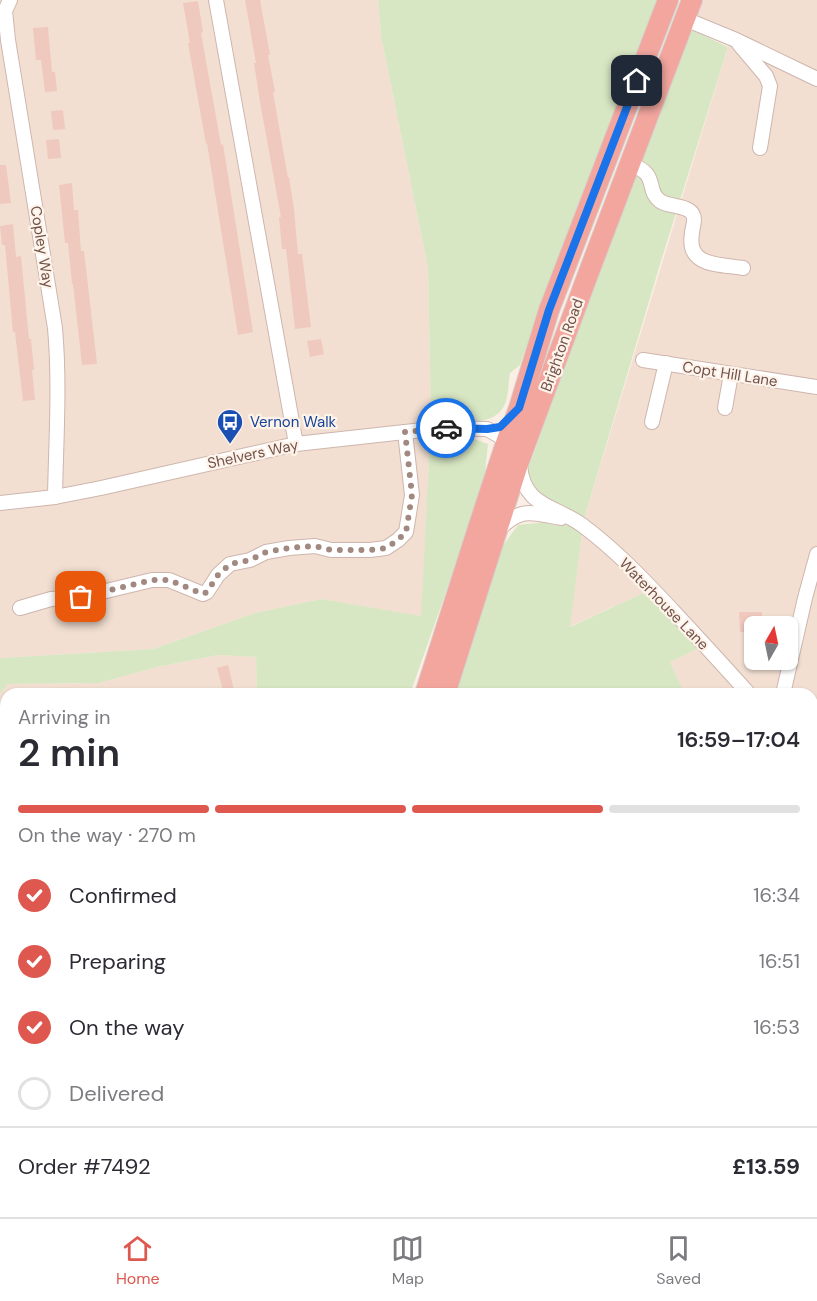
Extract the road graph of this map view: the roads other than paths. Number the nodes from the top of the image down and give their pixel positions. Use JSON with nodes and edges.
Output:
{"nodes":[{"id":1,"x":10,"y":0,"type":"edge"},
{"id":2,"x":216,"y":0,"type":"edge"},
{"id":3,"x":668,"y":0,"type":"edge"},
{"id":4,"x":692,"y":0,"type":"edge"},
{"id":5,"x":685,"y":20,"type":"junction"},
{"id":6,"x":736,"y":40,"type":"junction"},
{"id":7,"x":817,"y":79,"type":"edge"},
{"id":8,"x":760,"y":148,"type":"dead end"},
{"id":9,"x":630,"y":164,"type":"junction"},
{"id":10,"x":743,"y":268,"type":"dead end"},
{"id":11,"x":642,"y":360,"type":"dead end"},
{"id":12,"x":666,"y":363,"type":"junction"},
{"id":13,"x":731,"y":374,"type":"junction"},
{"id":14,"x":817,"y":387,"type":"edge"},
{"id":15,"x":540,"y":406,"type":"junction"},
{"id":16,"x":519,"y":408,"type":"junction"},
{"id":17,"x":725,"y":408,"type":"dead end"},
{"id":18,"x":652,"y":422,"type":"dead end"},
{"id":19,"x":487,"y":429,"type":"junction"},
{"id":20,"x":405,"y":432,"type":"junction"},
{"id":21,"x":507,"y":440,"type":"junction"},
{"id":22,"x":296,"y":444,"type":"junction"},
{"id":23,"x":519,"y":461,"type":"junction"},
{"id":24,"x":55,"y":497,"type":"junction"},
{"id":25,"x":0,"y":503,"type":"edge"},
{"id":26,"x":572,"y":519,"type":"junction"},
{"id":27,"x":496,"y":532,"type":"junction"},
{"id":28,"x":817,"y":554,"type":"edge"},
{"id":29,"x":811,"y":597,"type":"edge"},
{"id":30,"x":20,"y":608,"type":"dead end"},
{"id":31,"x":427,"y":688,"type":"edge"},
{"id":32,"x":447,"y":688,"type":"edge"},
{"id":33,"x":743,"y":688,"type":"edge"},
{"id":34,"x":785,"y":688,"type":"edge"}],
"edges":[{"from":1,"to":24,"type":"street","name":"Copley Way"},
{"from":2,"to":22,"type":"street"},
{"from":3,"to":16,"type":"highway","name":"Brighton Road"},
{"from":4,"to":5,"type":"highway","name":"Brighton Road"},
{"from":5,"to":6,"type":"street"},
{"from":5,"to":9,"type":"highway","name":"Brighton Road"},
{"from":6,"to":7,"type":"street"},
{"from":6,"to":8,"type":"street"},
{"from":9,"to":10,"type":"street"},
{"from":9,"to":15,"type":"highway","name":"Brighton Road"},
{"from":11,"to":12,"type":"street","name":"Copt Hill Lane"},
{"from":12,"to":13,"type":"street","name":"Copt Hill Lane"},
{"from":12,"to":18,"type":"street"},
{"from":13,"to":14,"type":"street","name":"Copt Hill Lane"},
{"from":13,"to":17,"type":"street"},
{"from":15,"to":21,"type":"highway"},
{"from":15,"to":23,"type":"highway","name":"Brighton Road"},
{"from":16,"to":19,"type":"street"},
{"from":16,"to":21,"type":"highway","name":"Brighton Road"},
{"from":19,"to":20,"type":"street","name":"Shelvers Way"},
{"from":19,"to":21,"type":"street","name":"Shelvers Way"},
{"from":20,"to":22,"type":"street","name":"Shelvers Way"},
{"from":20,"to":30,"type":"street"},
{"from":21,"to":31,"type":"highway","name":"Brighton Road"},
{"from":22,"to":24,"type":"street","name":"Shelvers Way"},
{"from":23,"to":26,"type":"street","name":"Waterhouse Lane"},
{"from":23,"to":27,"type":"highway","name":"Brighton Road"},
{"from":24,"to":25,"type":"street","name":"Shelvers Way"},
{"from":26,"to":27,"type":"street","name":"Waterhouse Lane"},
{"from":26,"to":33,"type":"street","name":"Waterhouse Lane"},
{"from":27,"to":32,"type":"highway","name":"Brighton Road"},
{"from":28,"to":29,"type":"street"},
{"from":29,"to":34,"type":"street"}]}
